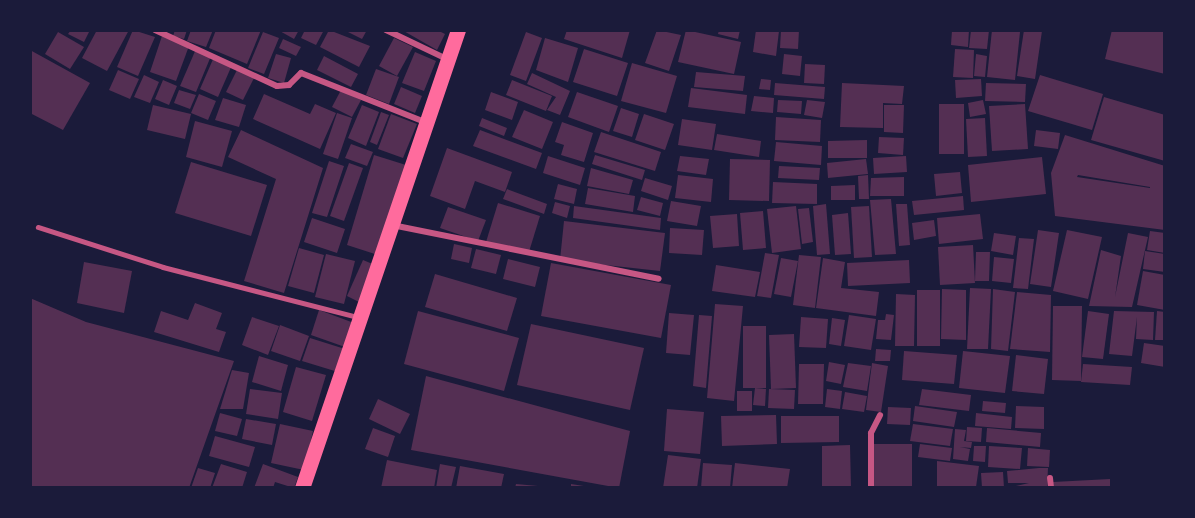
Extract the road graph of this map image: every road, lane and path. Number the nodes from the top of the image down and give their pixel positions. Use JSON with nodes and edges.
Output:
{"nodes":[{"id":1,"x":155,"y":30,"type":"edge"},
{"id":2,"x":386,"y":30,"type":"edge"},
{"id":3,"x":458,"y":30,"type":"edge"},
{"id":4,"x":449,"y":60,"type":"junction"},
{"id":5,"x":427,"y":123,"type":"junction"},
{"id":6,"x":392,"y":225,"type":"junction"},
{"id":7,"x":38,"y":227,"type":"dead end"},
{"id":8,"x":659,"y":279,"type":"dead end"},
{"id":9,"x":360,"y":318,"type":"junction"},
{"id":10,"x":880,"y":415,"type":"dead end"},
{"id":11,"x":1050,"y":478,"type":"dead end"},
{"id":12,"x":302,"y":488,"type":"edge"},
{"id":13,"x":871,"y":488,"type":"edge"},
{"id":14,"x":1051,"y":488,"type":"edge"}],
"edges":[{"from":1,"to":5,"type":"street"},
{"from":2,"to":4,"type":"street"},
{"from":3,"to":4,"type":"main road"},
{"from":4,"to":5,"type":"main road"},
{"from":5,"to":6,"type":"main road"},
{"from":6,"to":8,"type":"street"},
{"from":6,"to":9,"type":"main road"},
{"from":7,"to":9,"type":"lane"},
{"from":9,"to":12,"type":"main road"},
{"from":10,"to":13,"type":"street"},
{"from":11,"to":14,"type":"street"}]}
